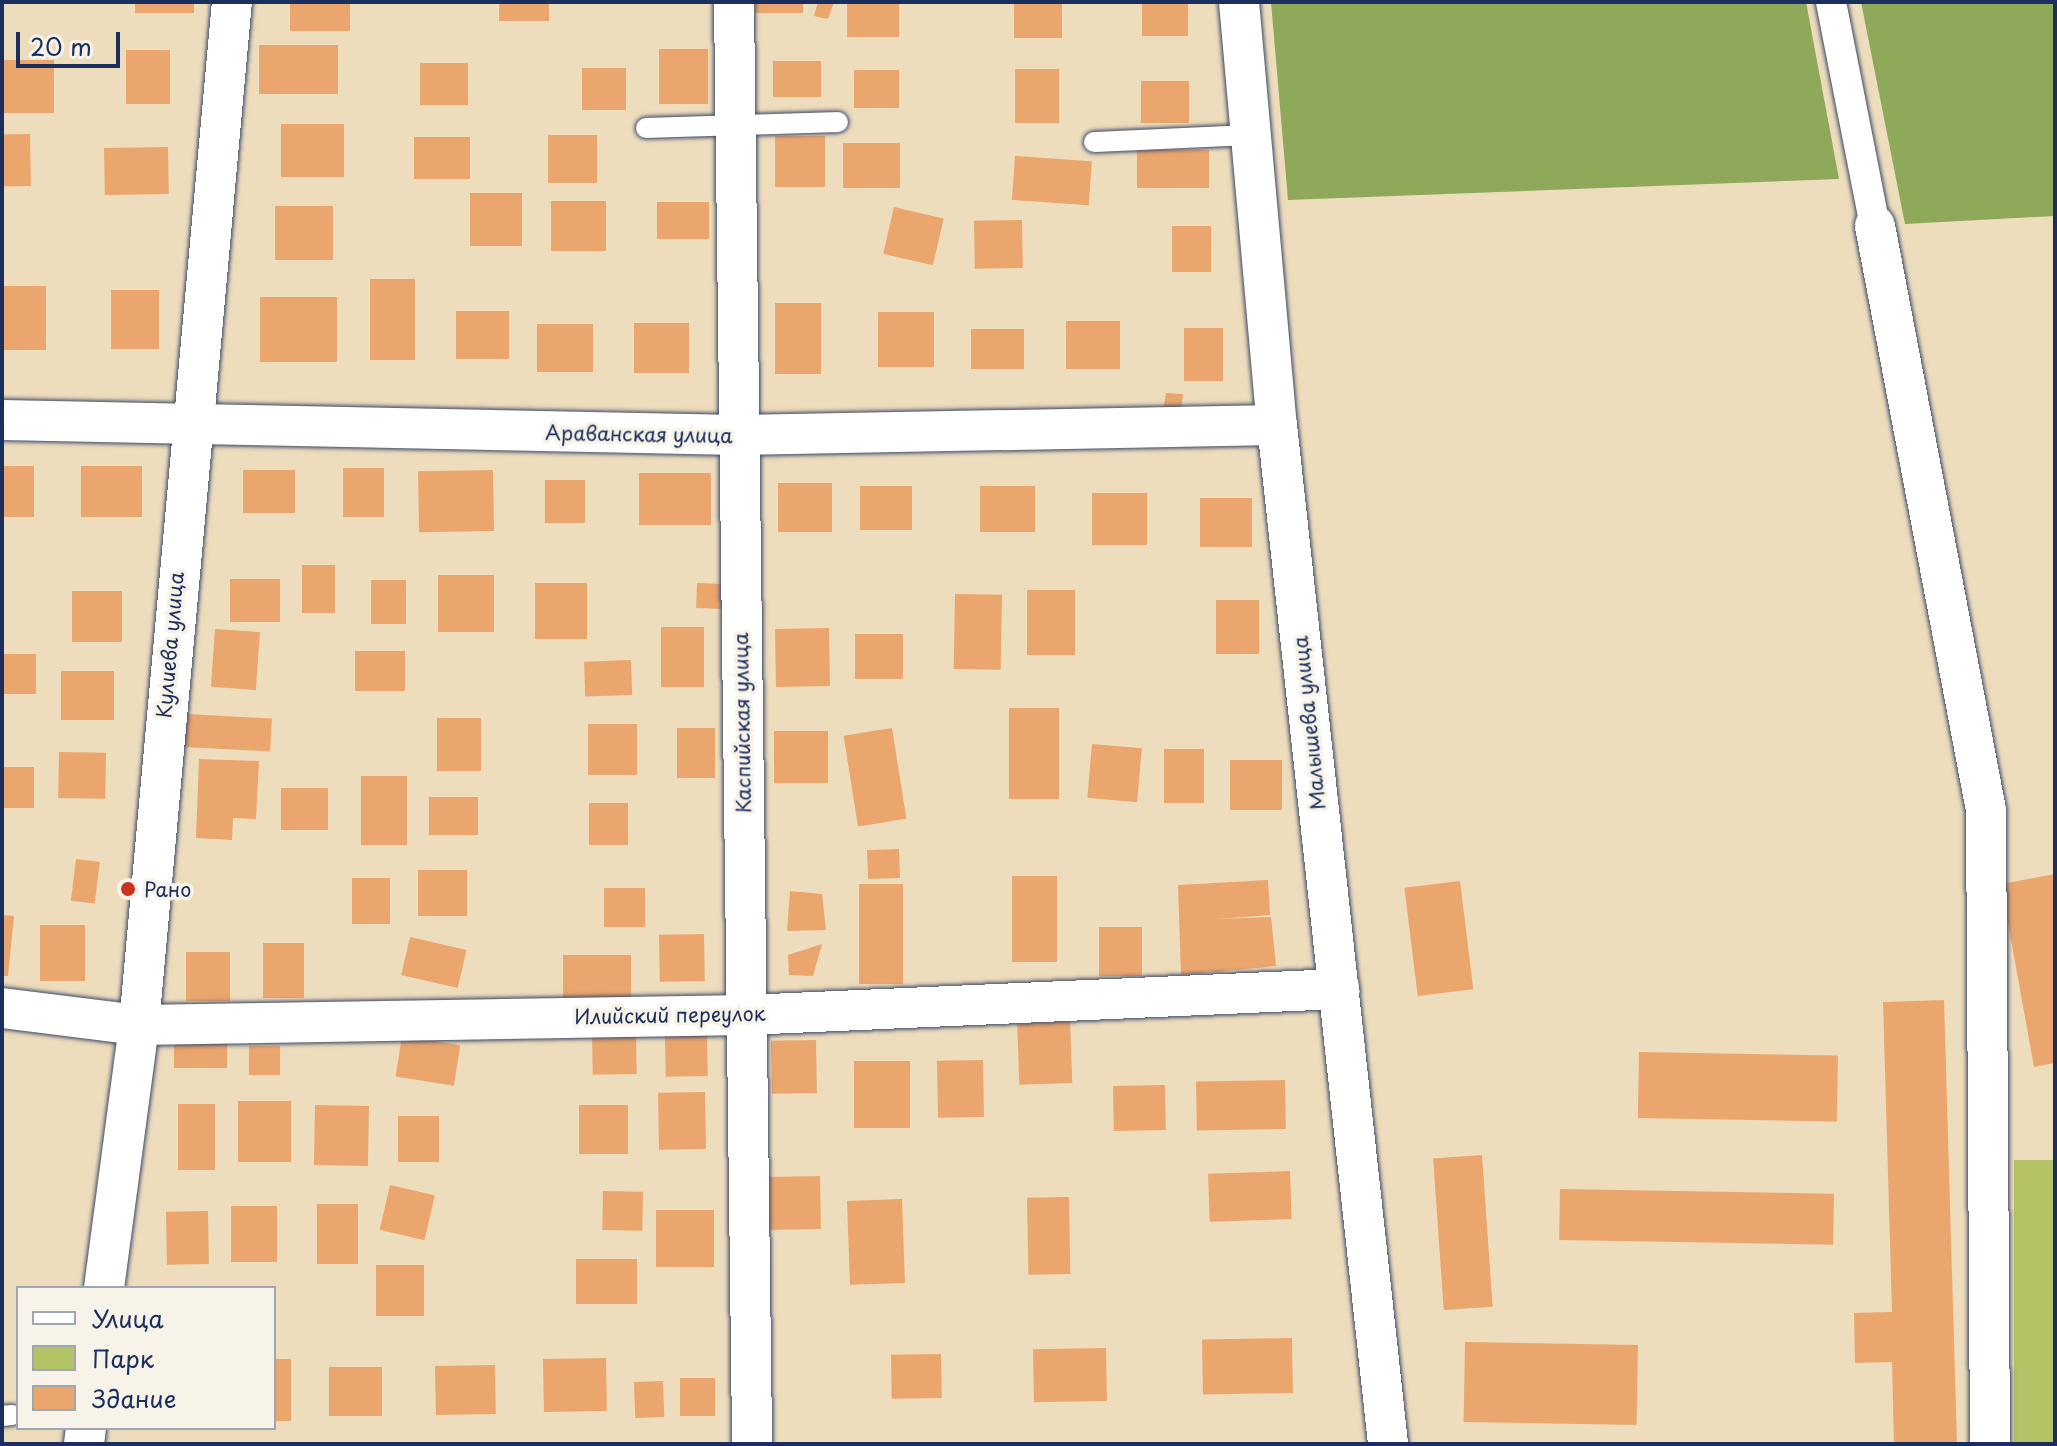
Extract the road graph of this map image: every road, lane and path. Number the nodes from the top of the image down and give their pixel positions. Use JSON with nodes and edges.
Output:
{"nodes":[{"id":1,"x":232,"y":2,"type":"edge"},
{"id":2,"x":734,"y":2,"type":"edge"},
{"id":3,"x":1239,"y":2,"type":"edge"},
{"id":4,"x":1831,"y":2,"type":"edge"},
{"id":5,"x":838,"y":122,"type":"dead end"},
{"id":6,"x":735,"y":125,"type":"junction"},
{"id":7,"x":646,"y":128,"type":"dead end"},
{"id":8,"x":1251,"y":135,"type":"junction"},
{"id":9,"x":1094,"y":142,"type":"dead end"},
{"id":10,"x":1875,"y":226,"type":"joint"},
{"id":11,"x":2,"y":420,"type":"edge"},
{"id":12,"x":1277,"y":425,"type":"junction"},
{"id":13,"x":188,"y":427,"type":"junction"},
{"id":14,"x":738,"y":435,"type":"junction"},
{"id":15,"x":1339,"y":989,"type":"junction"},
{"id":16,"x":2,"y":1008,"type":"edge"},
{"id":17,"x":746,"y":1015,"type":"junction"},
{"id":18,"x":139,"y":1025,"type":"junction"},
{"id":19,"x":104,"y":1286,"type":"edge"},
{"id":20,"x":752,"y":1444,"type":"edge"},
{"id":21,"x":1388,"y":1444,"type":"edge"},
{"id":22,"x":1990,"y":1444,"type":"edge"}],
"edges":[{"from":1,"to":13,"type":"street","name":"Кулиева улица"},
{"from":2,"to":6,"type":"street","name":"Каспийская улица"},
{"from":3,"to":8,"type":"street","name":"Малышева улица"},
{"from":4,"to":10,"type":"street"},
{"from":5,"to":6,"type":"lane"},
{"from":6,"to":7,"type":"lane"},
{"from":6,"to":14,"type":"street","name":"Каспийская улица"},
{"from":8,"to":9,"type":"lane"},
{"from":8,"to":12,"type":"street","name":"Малышева улица"},
{"from":10,"to":22,"type":"street"},
{"from":11,"to":13,"type":"street","name":"Араванская улица"},
{"from":12,"to":14,"type":"street","name":"Араванская улица"},
{"from":12,"to":15,"type":"street","name":"Малышева улица"},
{"from":13,"to":14,"type":"street","name":"Араванская улица"},
{"from":13,"to":18,"type":"street","name":"Кулиева улица"},
{"from":14,"to":17,"type":"street","name":"Каспийская улица"},
{"from":15,"to":17,"type":"street","name":"Илийский переулок"},
{"from":15,"to":21,"type":"street","name":"Малышева улица"},
{"from":16,"to":18,"type":"street","name":"Илийский переулок"},
{"from":17,"to":18,"type":"street","name":"Илийский переулок"},
{"from":17,"to":20,"type":"street","name":"Каспийская улица"},
{"from":18,"to":19,"type":"street","name":"Кулиева улица"}]}
